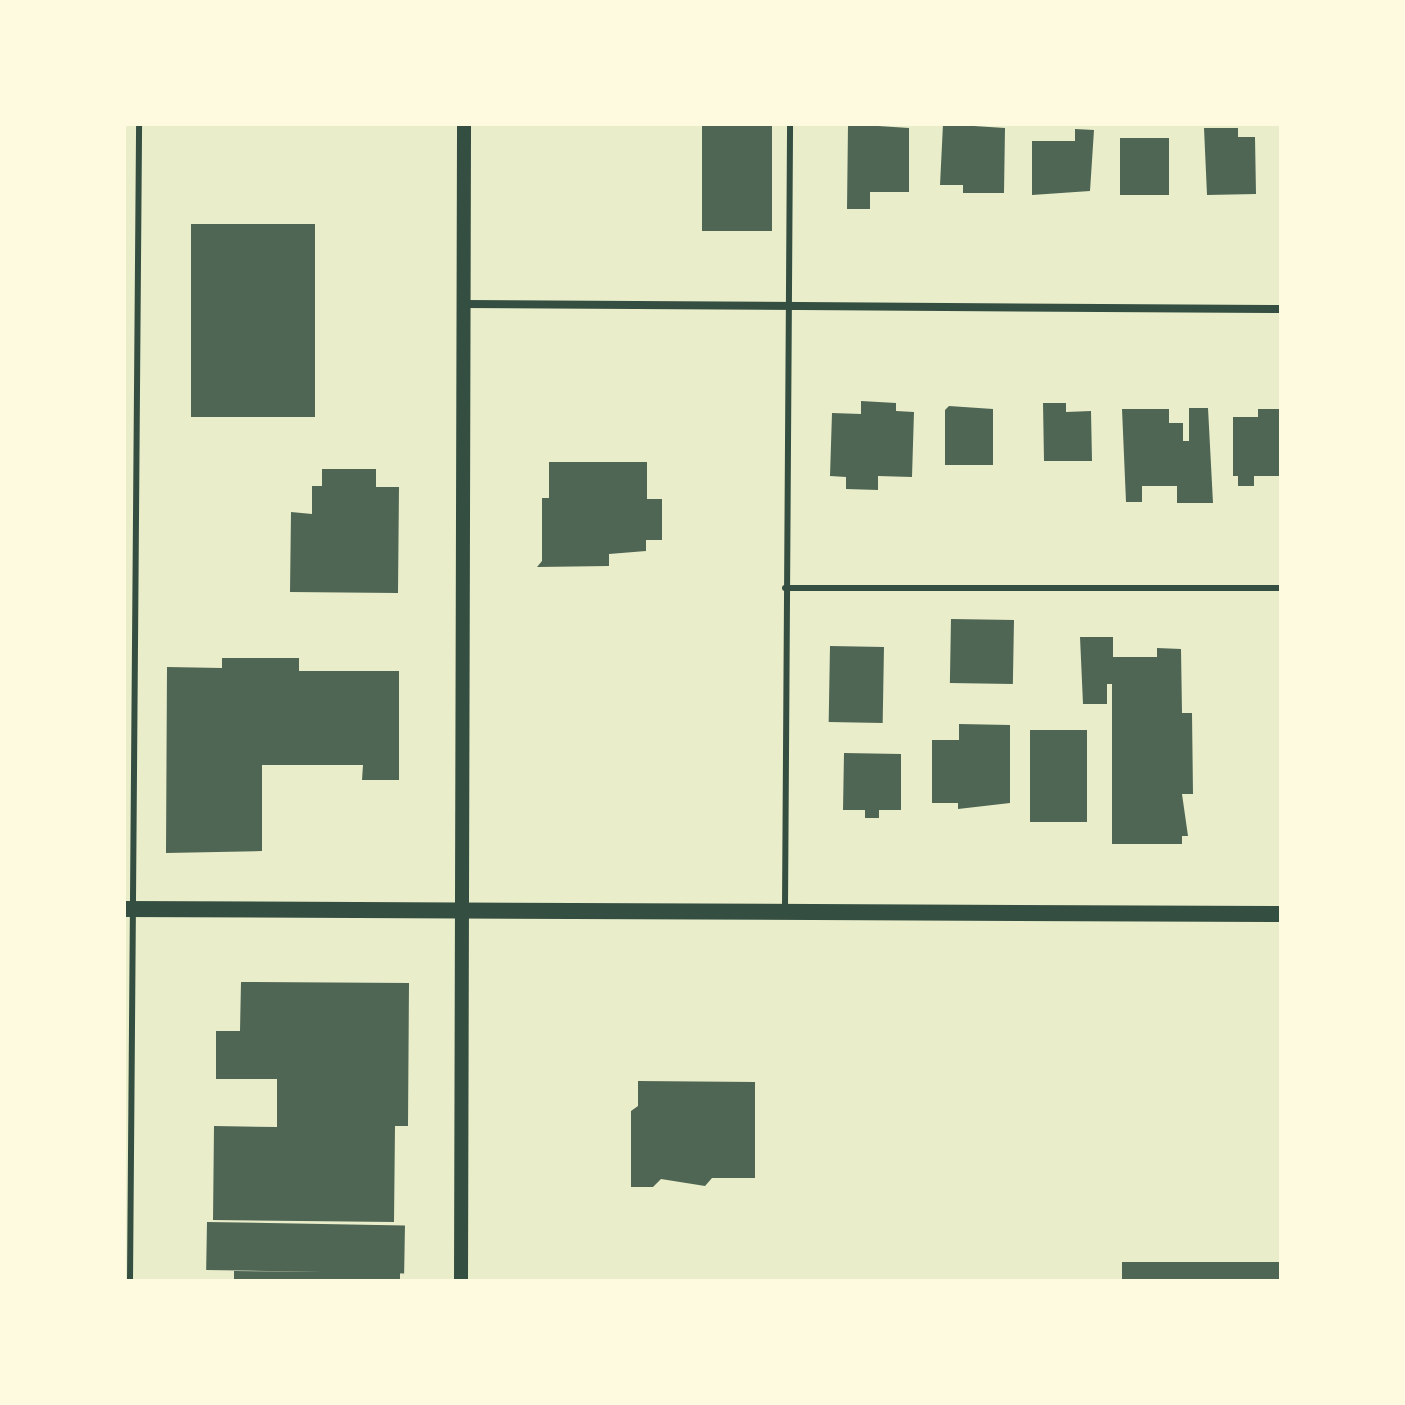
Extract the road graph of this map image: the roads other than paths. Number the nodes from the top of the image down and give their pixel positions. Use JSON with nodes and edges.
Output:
{"nodes":[{"id":1,"x":139,"y":124,"type":"edge"},
{"id":2,"x":464,"y":124,"type":"edge"},
{"id":3,"x":790,"y":124,"type":"edge"},
{"id":4,"x":463,"y":304,"type":"junction"},
{"id":5,"x":787,"y":306,"type":"junction"},
{"id":6,"x":1281,"y":309,"type":"edge"},
{"id":7,"x":785,"y":588,"type":"junction"},
{"id":8,"x":1281,"y":588,"type":"edge"},
{"id":9,"x":127,"y":909,"type":"edge"},
{"id":10,"x":462,"y":913,"type":"junction"},
{"id":11,"x":785,"y":914,"type":"junction"},
{"id":12,"x":1281,"y":914,"type":"edge"},
{"id":13,"x":130,"y":1281,"type":"edge"},
{"id":14,"x":461,"y":1281,"type":"edge"}],
"edges":[{"from":1,"to":9,"type":"lane"},
{"from":2,"to":4,"type":"street"},
{"from":3,"to":5,"type":"lane"},
{"from":4,"to":5,"type":"street"},
{"from":4,"to":10,"type":"street"},
{"from":5,"to":6,"type":"street"},
{"from":5,"to":7,"type":"lane"},
{"from":7,"to":8,"type":"lane"},
{"from":7,"to":11,"type":"lane"},
{"from":9,"to":10,"type":"main road"},
{"from":9,"to":13,"type":"lane"},
{"from":10,"to":11,"type":"main road"},
{"from":10,"to":14,"type":"street"},
{"from":11,"to":12,"type":"main road"}]}
